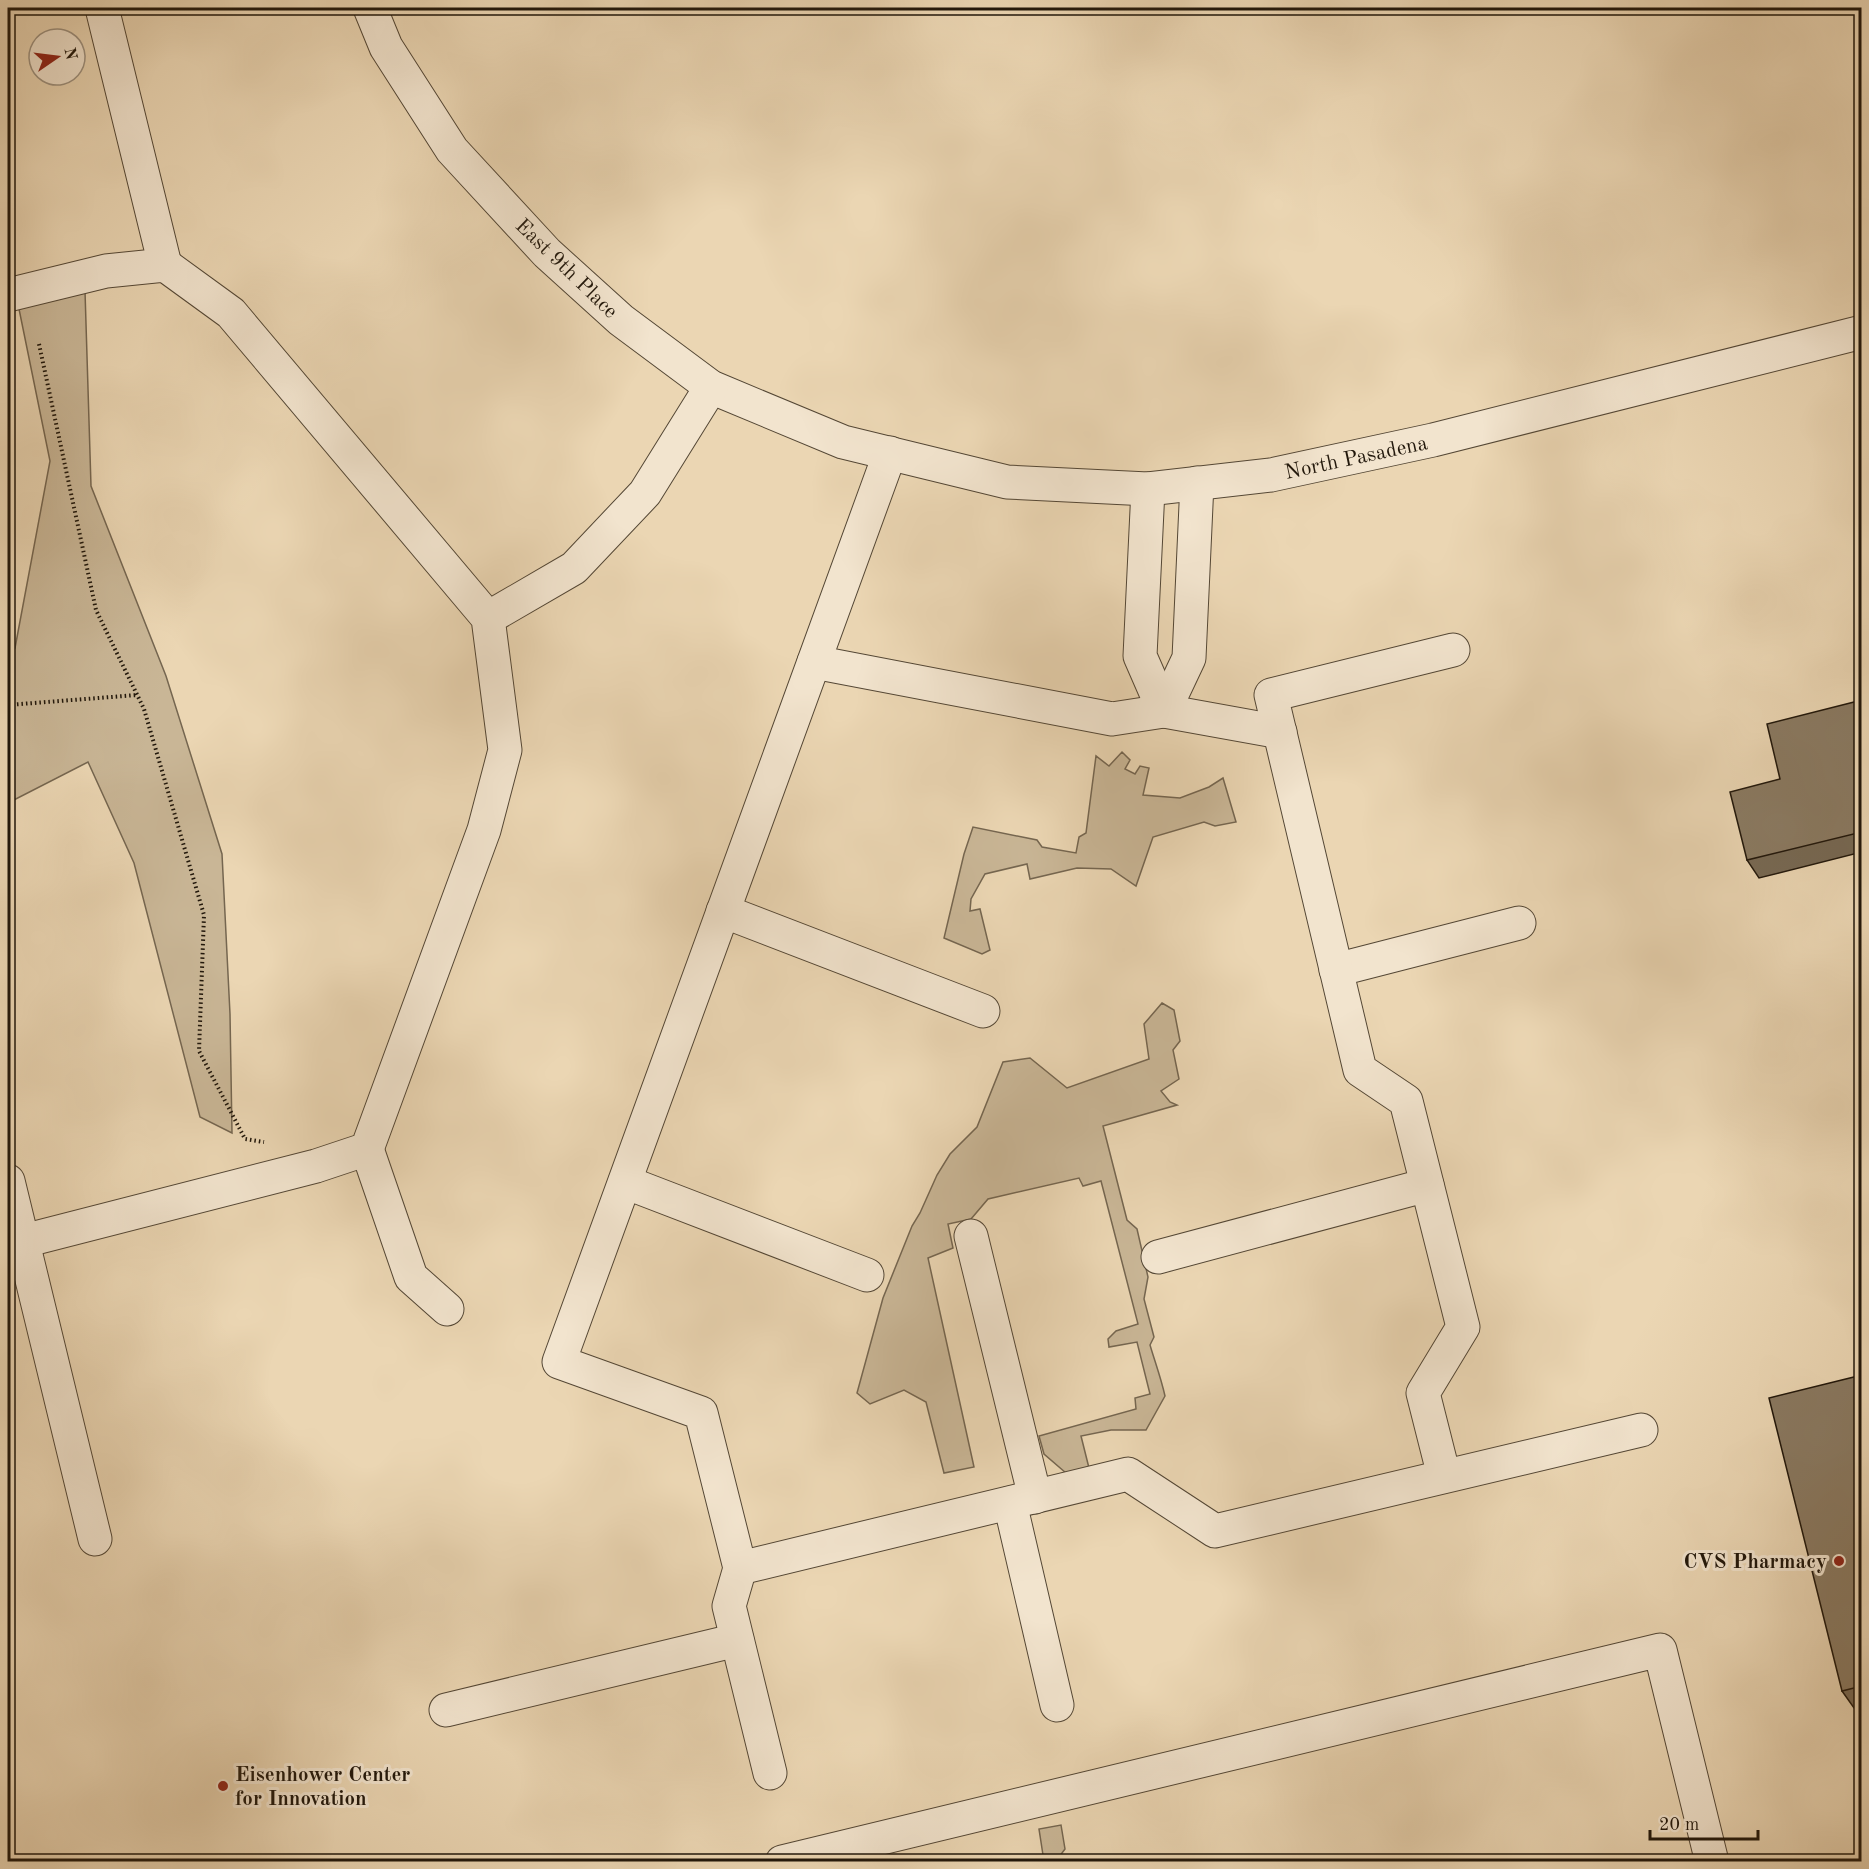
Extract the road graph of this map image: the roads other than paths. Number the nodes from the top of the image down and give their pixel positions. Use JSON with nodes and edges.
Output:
{"nodes":[{"id":1,"x":102,"y":8,"type":"edge"},
{"id":2,"x":370,"y":8,"type":"edge"},
{"id":3,"x":165,"y":265,"type":"junction"},
{"id":4,"x":8,"y":295,"type":"edge"},
{"id":5,"x":1862,"y":332,"type":"edge"},
{"id":6,"x":711,"y":387,"type":"junction"},
{"id":7,"x":843,"y":442,"type":"joint"},
{"id":8,"x":890,"y":453,"type":"junction"},
{"id":9,"x":1197,"y":483,"type":"junction"},
{"id":10,"x":1148,"y":489,"type":"junction"},
{"id":11,"x":488,"y":618,"type":"junction"},
{"id":12,"x":1453,"y":650,"type":"dead end"},
{"id":13,"x":814,"y":662,"type":"junction"},
{"id":14,"x":1164,"y":711,"type":"junction"},
{"id":15,"x":1280,"y":732,"type":"junction"},
{"id":16,"x":723,"y":911,"type":"junction"},
{"id":17,"x":1519,"y":923,"type":"dead end"},
{"id":18,"x":1336,"y":970,"type":"junction"},
{"id":19,"x":984,"y":1011,"type":"dead end"},
{"id":20,"x":367,"y":1149,"type":"junction"},
{"id":21,"x":8,"y":1182,"type":"edge"},
{"id":22,"x":625,"y":1182,"type":"junction"},
{"id":23,"x":1427,"y":1185,"type":"junction"},
{"id":24,"x":971,"y":1236,"type":"dead end"},
{"id":25,"x":15,"y":1243,"type":"edge"},
{"id":26,"x":1158,"y":1257,"type":"dead end"},
{"id":27,"x":867,"y":1275,"type":"dead end"},
{"id":28,"x":447,"y":1309,"type":"dead end"},
{"id":29,"x":1641,"y":1430,"type":"dead end"},
{"id":30,"x":1444,"y":1476,"type":"junction"},
{"id":31,"x":1022,"y":1500,"type":"junction"},
{"id":32,"x":95,"y":1539,"type":"dead end"},
{"id":33,"x":740,"y":1568,"type":"junction"},
{"id":34,"x":737,"y":1640,"type":"junction"},
{"id":35,"x":1057,"y":1705,"type":"dead end"},
{"id":36,"x":446,"y":1710,"type":"dead end"},
{"id":37,"x":770,"y":1773,"type":"dead end"},
{"id":38,"x":782,"y":1862,"type":"edge"},
{"id":39,"x":1712,"y":1862,"type":"edge"}],
"edges":[{"from":1,"to":3,"type":"street"},
{"from":2,"to":6,"type":"street","name":"East 9th Place"},
{"from":3,"to":4,"type":"street"},
{"from":3,"to":11,"type":"street"},
{"from":5,"to":9,"type":"street","name":"North Pasadena"},
{"from":6,"to":7,"type":"street","name":"East 9th Place"},
{"from":6,"to":11,"type":"street"},
{"from":7,"to":8,"type":"street","name":"North Pasadena"},
{"from":8,"to":10,"type":"street","name":"North Pasadena"},
{"from":8,"to":13,"type":"street"},
{"from":9,"to":10,"type":"street","name":"North Pasadena"},
{"from":9,"to":14,"type":"street"},
{"from":10,"to":14,"type":"street"},
{"from":11,"to":20,"type":"street"},
{"from":12,"to":15,"type":"street"},
{"from":13,"to":14,"type":"street"},
{"from":13,"to":16,"type":"street"},
{"from":14,"to":15,"type":"street"},
{"from":15,"to":18,"type":"street"},
{"from":16,"to":19,"type":"street"},
{"from":16,"to":22,"type":"street"},
{"from":17,"to":18,"type":"street"},
{"from":18,"to":23,"type":"street"},
{"from":20,"to":25,"type":"street"},
{"from":20,"to":28,"type":"street"},
{"from":21,"to":25,"type":"street"},
{"from":22,"to":27,"type":"street"},
{"from":22,"to":33,"type":"street"},
{"from":23,"to":26,"type":"street"},
{"from":23,"to":30,"type":"street"},
{"from":24,"to":31,"type":"street"},
{"from":25,"to":32,"type":"street"},
{"from":29,"to":30,"type":"street"},
{"from":30,"to":31,"type":"street"},
{"from":31,"to":33,"type":"street"},
{"from":31,"to":35,"type":"street"},
{"from":33,"to":34,"type":"street"},
{"from":34,"to":36,"type":"street"},
{"from":34,"to":37,"type":"street"},
{"from":38,"to":39,"type":"street"}]}
